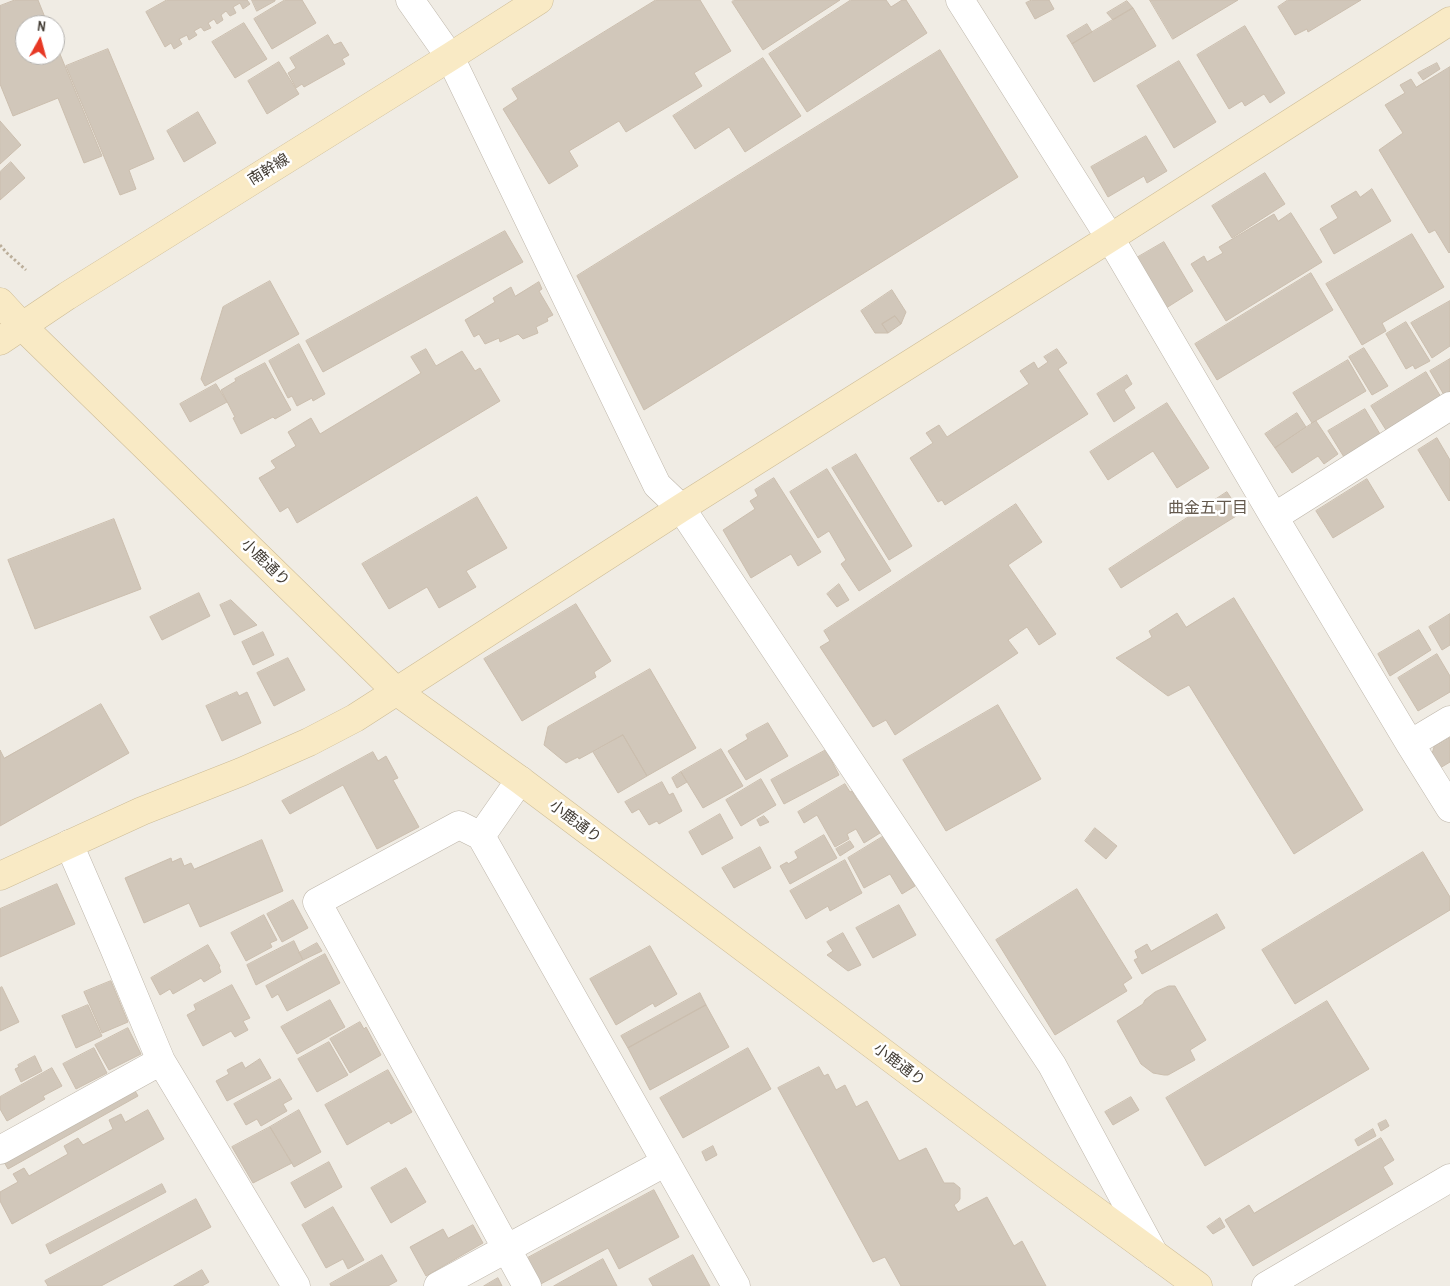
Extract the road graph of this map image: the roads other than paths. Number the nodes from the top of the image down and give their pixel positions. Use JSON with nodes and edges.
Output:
{"nodes":[{"id":1,"x":410,"y":0,"type":"edge"},
{"id":2,"x":539,"y":0,"type":"edge"},
{"id":3,"x":960,"y":0,"type":"edge"},
{"id":4,"x":1450,"y":22,"type":"edge"},
{"id":5,"x":450,"y":57,"type":"junction"},
{"id":6,"x":1110,"y":238,"type":"junction"},
{"id":7,"x":0,"y":302,"type":"edge"},
{"id":8,"x":11,"y":333,"type":"edge"},
{"id":9,"x":1450,"y":406,"type":"edge"},
{"id":10,"x":682,"y":508,"type":"junction"},
{"id":11,"x":1274,"y":517,"type":"junction"},
{"id":12,"x":396,"y":691,"type":"junction"},
{"id":13,"x":1450,"y":720,"type":"edge"},
{"id":14,"x":1410,"y":744,"type":"junction"},
{"id":15,"x":520,"y":780,"type":"junction"},
{"id":16,"x":1450,"y":808,"type":"edge"},
{"id":17,"x":481,"y":836,"type":"junction"},
{"id":18,"x":69,"y":844,"type":"junction"},
{"id":19,"x":0,"y":876,"type":"edge"},
{"id":20,"x":161,"y":1061,"type":"junction"},
{"id":21,"x":0,"y":1150,"type":"edge"},
{"id":22,"x":666,"y":1162,"type":"junction"},
{"id":23,"x":1450,"y":1178,"type":"edge"},
{"id":24,"x":506,"y":1249,"type":"junction"},
{"id":25,"x":1154,"y":1254,"type":"junction"},
{"id":26,"x":296,"y":1286,"type":"edge"},
{"id":27,"x":438,"y":1286,"type":"edge"},
{"id":28,"x":527,"y":1286,"type":"edge"},
{"id":29,"x":736,"y":1286,"type":"edge"},
{"id":30,"x":1198,"y":1286,"type":"edge"},
{"id":31,"x":1266,"y":1286,"type":"edge"}],
"edges":[{"from":1,"to":5,"type":"street"},
{"from":2,"to":5,"type":"street","name":"南幹線"},
{"from":3,"to":6,"type":"street"},
{"from":4,"to":6,"type":"street"},
{"from":5,"to":8,"type":"street","name":"南幹線"},
{"from":5,"to":10,"type":"street"},
{"from":6,"to":10,"type":"street"},
{"from":6,"to":11,"type":"street"},
{"from":7,"to":8,"type":"street","name":"小鹿通り"},
{"from":8,"to":12,"type":"street","name":"小鹿通り"},
{"from":9,"to":11,"type":"street"},
{"from":10,"to":12,"type":"street"},
{"from":10,"to":25,"type":"street"},
{"from":11,"to":14,"type":"street"},
{"from":12,"to":15,"type":"street","name":"小鹿通り"},
{"from":12,"to":18,"type":"street"},
{"from":13,"to":14,"type":"street"},
{"from":14,"to":16,"type":"street"},
{"from":15,"to":17,"type":"street"},
{"from":15,"to":25,"type":"street","name":"小鹿通り"},
{"from":17,"to":22,"type":"street"},
{"from":17,"to":24,"type":"street"},
{"from":18,"to":19,"type":"street"},
{"from":18,"to":20,"type":"street"},
{"from":20,"to":21,"type":"street"},
{"from":20,"to":26,"type":"street"},
{"from":22,"to":24,"type":"street"},
{"from":22,"to":29,"type":"street"},
{"from":23,"to":31,"type":"street"},
{"from":24,"to":27,"type":"street"},
{"from":24,"to":28,"type":"street"},
{"from":25,"to":30,"type":"street","name":"小鹿通り"}]}
